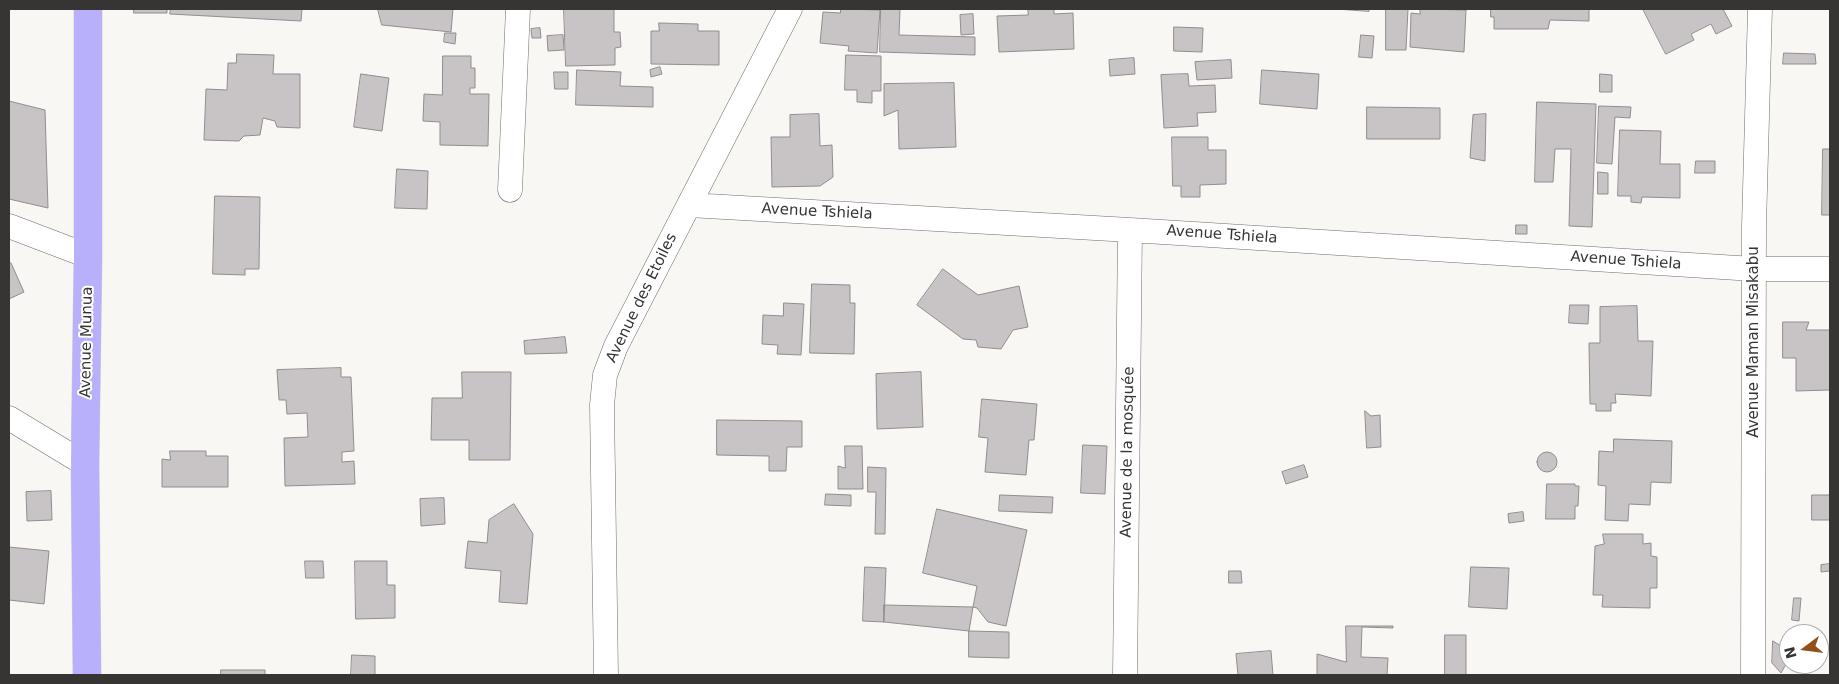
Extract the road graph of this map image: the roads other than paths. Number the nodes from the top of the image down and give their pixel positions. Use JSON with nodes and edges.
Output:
{"nodes":[{"id":1,"x":88,"y":9,"type":"edge"},
{"id":2,"x":518,"y":9,"type":"edge"},
{"id":3,"x":790,"y":9,"type":"edge"},
{"id":4,"x":1760,"y":9,"type":"edge"},
{"id":5,"x":510,"y":190,"type":"dead end"},
{"id":6,"x":688,"y":205,"type":"junction"},
{"id":7,"x":9,"y":226,"type":"edge"},
{"id":8,"x":1130,"y":230,"type":"junction"},
{"id":9,"x":88,"y":256,"type":"junction"},
{"id":10,"x":1754,"y":269,"type":"junction"},
{"id":11,"x":1830,"y":269,"type":"edge"},
{"id":12,"x":9,"y":418,"type":"edge"},
{"id":13,"x":85,"y":464,"type":"junction"},
{"id":14,"x":87,"y":675,"type":"edge"},
{"id":15,"x":606,"y":675,"type":"edge"},
{"id":16,"x":1125,"y":675,"type":"edge"},
{"id":17,"x":1753,"y":675,"type":"edge"}],
"edges":[{"from":1,"to":9,"type":"main road","name":"Avenue Munua"},
{"from":2,"to":5,"type":"street"},
{"from":3,"to":6,"type":"street","name":"Avenue des Etoiles"},
{"from":4,"to":10,"type":"street","name":"Avenue Maman Misakabu"},
{"from":6,"to":8,"type":"street","name":"Avenue Tshiela"},
{"from":6,"to":15,"type":"street","name":"Avenue des Etoiles"},
{"from":7,"to":9,"type":"street"},
{"from":8,"to":10,"type":"street","name":"Avenue Tshiela"},
{"from":8,"to":16,"type":"street","name":"Avenue de la mosquée"},
{"from":9,"to":13,"type":"main road","name":"Avenue Munua"},
{"from":10,"to":11,"type":"street","name":"Avenue Tshiela"},
{"from":10,"to":17,"type":"street","name":"Avenue Maman Misakabu"},
{"from":12,"to":13,"type":"street"},
{"from":13,"to":14,"type":"main road","name":"Avenue Munua"}]}
